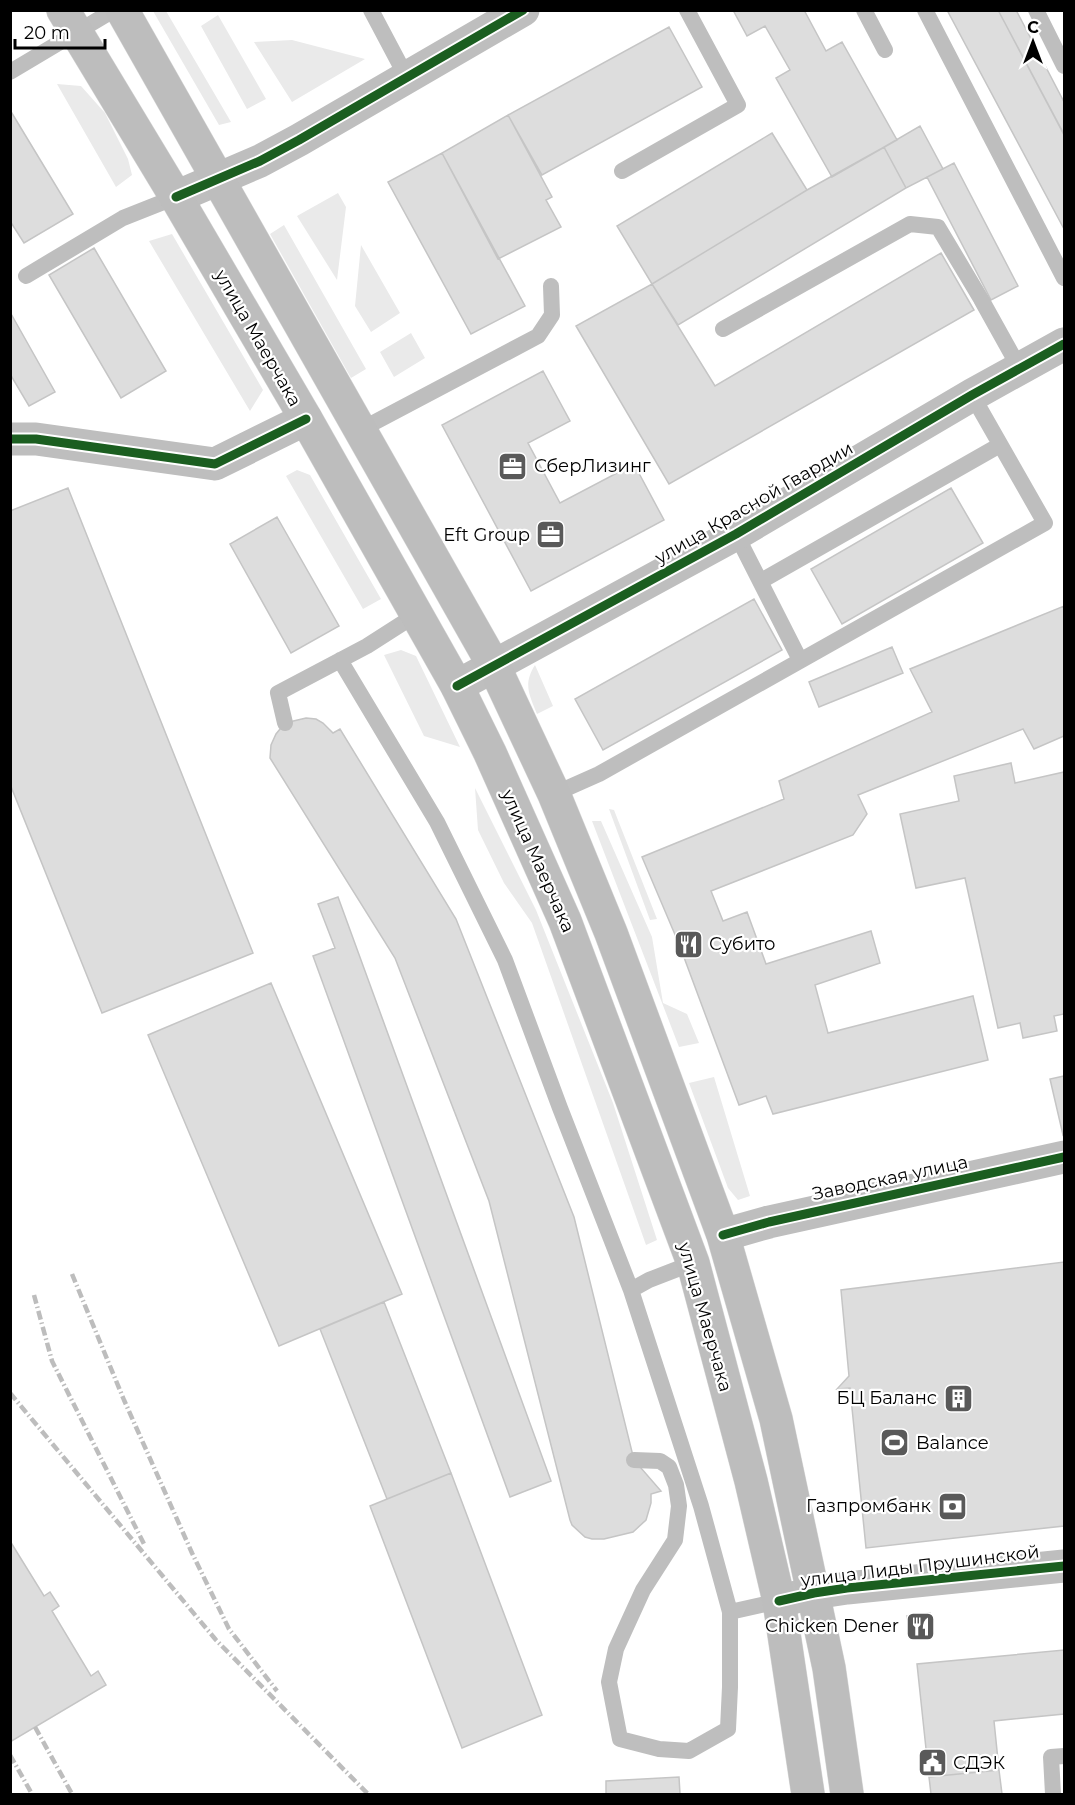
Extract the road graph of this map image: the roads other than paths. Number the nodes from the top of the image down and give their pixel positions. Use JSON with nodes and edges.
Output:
{"nodes":[{"id":1,"x":114,"y":10,"type":"edge"},
{"id":2,"x":122,"y":10,"type":"edge"},
{"id":3,"x":371,"y":10,"type":"edge"},
{"id":4,"x":523,"y":10,"type":"edge"},
{"id":5,"x":687,"y":10,"type":"edge"},
{"id":6,"x":864,"y":10,"type":"edge"},
{"id":7,"x":925,"y":10,"type":"edge"},
{"id":8,"x":1036,"y":10,"type":"edge"},
{"id":9,"x":69,"y":22,"type":"edge"},
{"id":10,"x":885,"y":50,"type":"dead end"},
{"id":11,"x":1065,"y":66,"type":"edge"},
{"id":12,"x":10,"y":72,"type":"edge"},
{"id":13,"x":407,"y":78,"type":"junction"},
{"id":14,"x":622,"y":171,"type":"dead end"},
{"id":15,"x":219,"y":178,"type":"junction"},
{"id":16,"x":176,"y":197,"type":"junction"},
{"id":17,"x":26,"y":276,"type":"dead end"},
{"id":18,"x":1065,"y":278,"type":"edge"},
{"id":19,"x":551,"y":286,"type":"dead end"},
{"id":20,"x":723,"y":329,"type":"dead end"},
{"id":21,"x":1065,"y":344,"type":"edge"},
{"id":22,"x":1020,"y":369,"type":"junction"},
{"id":23,"x":972,"y":395,"type":"junction"},
{"id":24,"x":306,"y":419,"type":"junction"},
{"id":25,"x":360,"y":430,"type":"junction"},
{"id":26,"x":10,"y":439,"type":"edge"},
{"id":27,"x":1000,"y":445,"type":"junction"},
{"id":28,"x":736,"y":534,"type":"junction"},
{"id":29,"x":761,"y":581,"type":"junction"},
{"id":30,"x":417,"y":614,"type":"junction"},
{"id":31,"x":340,"y":660,"type":"junction"},
{"id":32,"x":800,"y":660,"type":"junction"},
{"id":33,"x":494,"y":666,"type":"junction"},
{"id":34,"x":457,"y":686,"type":"junction"},
{"id":35,"x":285,"y":723,"type":"dead end"},
{"id":36,"x":554,"y":794,"type":"junction"},
{"id":37,"x":1065,"y":1157,"type":"edge"},
{"id":38,"x":723,"y":1234,"type":"junction"},
{"id":39,"x":693,"y":1263,"type":"junction"},
{"id":40,"x":631,"y":1290,"type":"junction"},
{"id":41,"x":634,"y":1460,"type":"dead end"},
{"id":42,"x":1065,"y":1566,"type":"edge"},
{"id":43,"x":814,"y":1593,"type":"junction"},
{"id":44,"x":779,"y":1601,"type":"junction"},
{"id":45,"x":730,"y":1612,"type":"junction"},
{"id":46,"x":1065,"y":1756,"type":"edge"},
{"id":47,"x":808,"y":1794,"type":"edge"},
{"id":48,"x":847,"y":1794,"type":"edge"},
{"id":49,"x":1053,"y":1794,"type":"edge"}],
"edges":[{"from":1,"to":9,"type":"lane"},
{"from":2,"to":15,"type":"main road"},
{"from":3,"to":13,"type":"lane"},
{"from":4,"to":13,"type":"street"},
{"from":5,"to":14,"type":"lane"},
{"from":6,"to":10,"type":"lane"},
{"from":7,"to":18,"type":"lane"},
{"from":8,"to":11,"type":"lane"},
{"from":9,"to":12,"type":"lane"},
{"from":9,"to":16,"type":"main road","name":"улица Маерчака"},
{"from":13,"to":15,"type":"street"},
{"from":15,"to":16,"type":"street"},
{"from":15,"to":25,"type":"main road"},
{"from":16,"to":17,"type":"lane"},
{"from":16,"to":24,"type":"main road","name":"улица Маерчака"},
{"from":19,"to":25,"type":"lane"},
{"from":20,"to":22,"type":"lane"},
{"from":21,"to":22,"type":"street","name":"улица Красной Гвардии"},
{"from":22,"to":23,"type":"street","name":"улица Красной Гвардии"},
{"from":23,"to":27,"type":"lane"},
{"from":23,"to":28,"type":"street","name":"улица Красной Гвардии"},
{"from":24,"to":26,"type":"street"},
{"from":24,"to":30,"type":"main road","name":"улица Маерчака"},
{"from":25,"to":33,"type":"main road"},
{"from":27,"to":29,"type":"lane"},
{"from":27,"to":32,"type":"lane"},
{"from":28,"to":29,"type":"lane"},
{"from":28,"to":33,"type":"street","name":"улица Красной Гвардии"},
{"from":29,"to":32,"type":"lane"},
{"from":30,"to":31,"type":"lane"},
{"from":30,"to":34,"type":"main road","name":"улица Маерчака"},
{"from":31,"to":35,"type":"lane"},
{"from":31,"to":40,"type":"lane"},
{"from":32,"to":36,"type":"lane"},
{"from":33,"to":34,"type":"street","name":"улица Красной Гвардии"},
{"from":33,"to":36,"type":"main road"},
{"from":34,"to":39,"type":"main road","name":"улица Маерчака"},
{"from":36,"to":38,"type":"main road"},
{"from":37,"to":38,"type":"street","name":"Заводская улица"},
{"from":38,"to":43,"type":"main road"},
{"from":39,"to":40,"type":"lane"},
{"from":39,"to":44,"type":"main road","name":"улица Маерчака"},
{"from":40,"to":45,"type":"lane"},
{"from":41,"to":45,"type":"lane"},
{"from":42,"to":43,"type":"street","name":"улица Лиды Прушинской"},
{"from":43,"to":44,"type":"street","name":"улица Лиды Прушинской"},
{"from":43,"to":48,"type":"main road"},
{"from":44,"to":45,"type":"lane"},
{"from":44,"to":47,"type":"main road","name":"улица Маерчака"},
{"from":46,"to":49,"type":"lane"}]}
